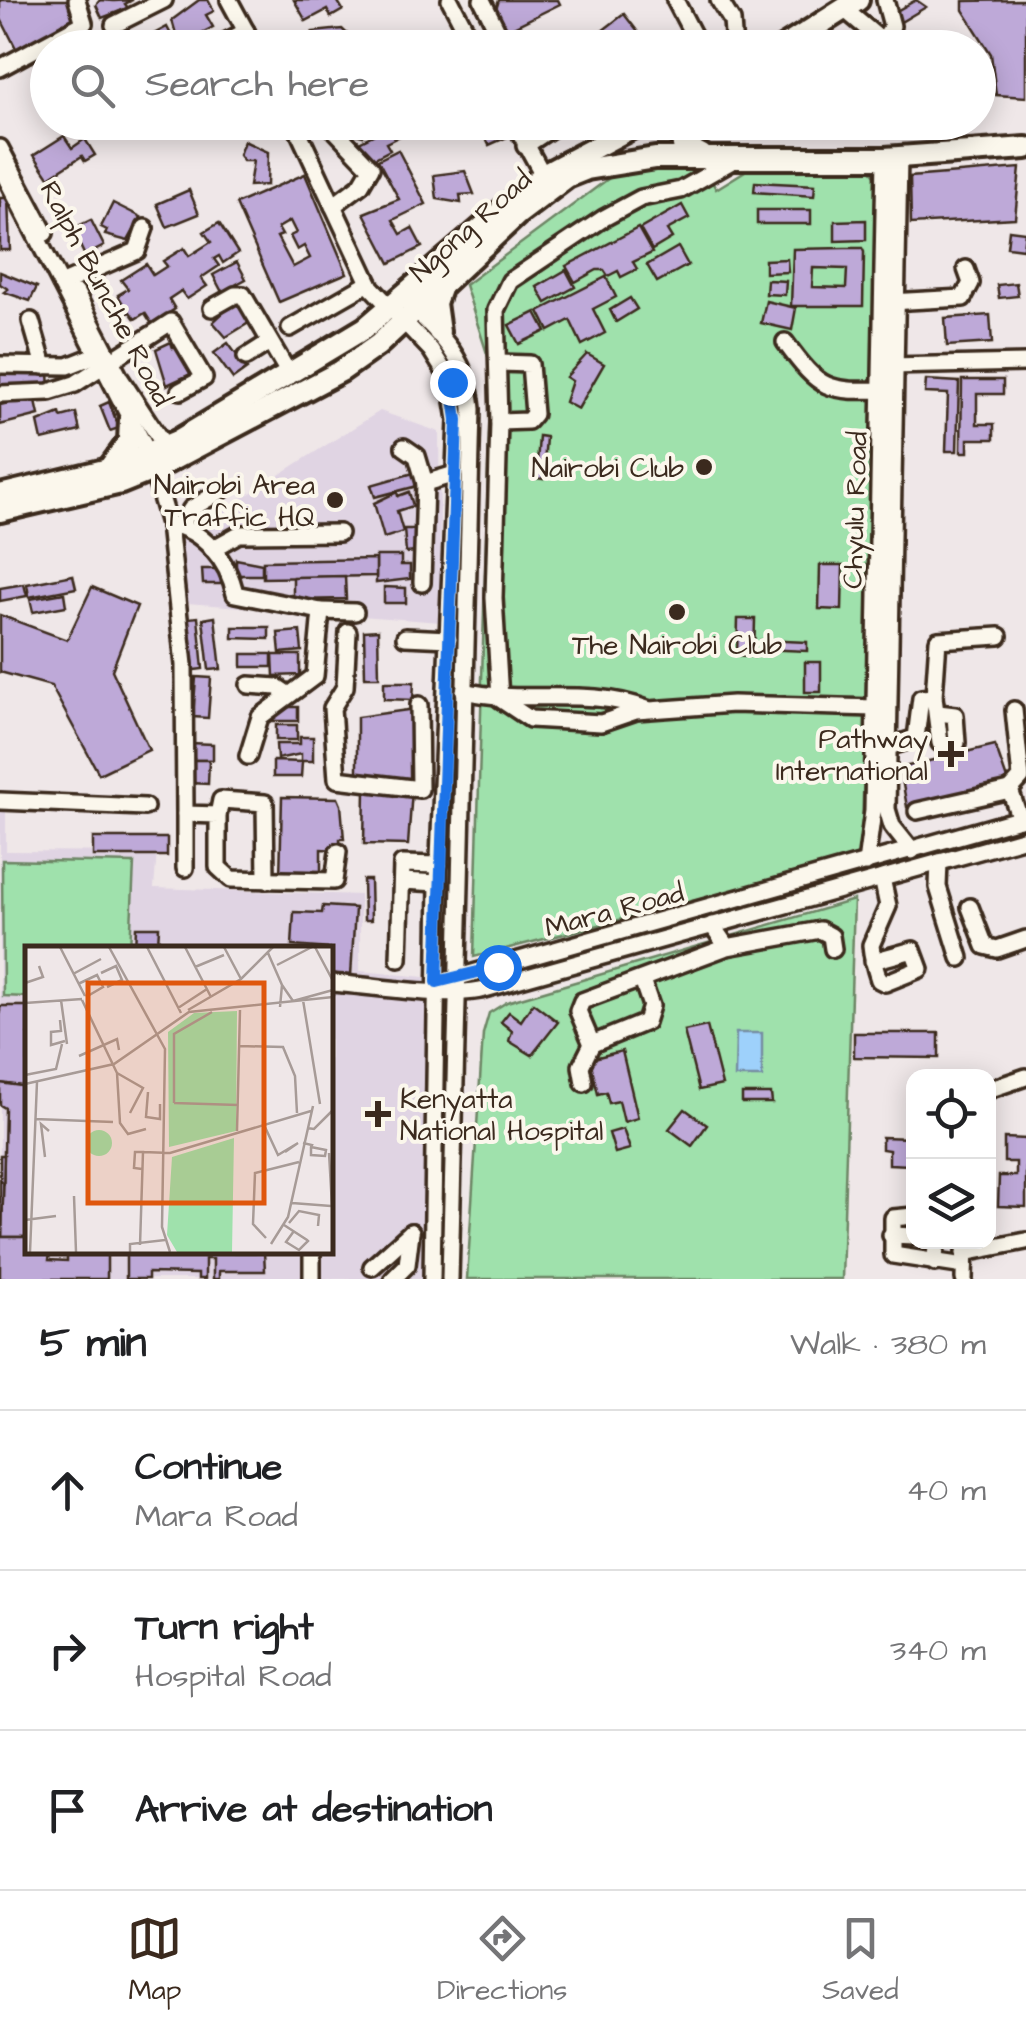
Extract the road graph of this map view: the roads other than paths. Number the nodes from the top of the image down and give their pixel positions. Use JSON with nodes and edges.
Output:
{"nodes":[{"id":1,"x":76,"y":0,"type":"edge"},
{"id":2,"x":164,"y":0,"type":"edge"},
{"id":3,"x":229,"y":0,"type":"edge"},
{"id":4,"x":478,"y":0,"type":"edge"},
{"id":5,"x":675,"y":0,"type":"edge"},
{"id":6,"x":718,"y":0,"type":"edge"},
{"id":7,"x":885,"y":0,"type":"edge"},
{"id":8,"x":851,"y":4,"type":"edge"},
{"id":9,"x":453,"y":6,"type":"edge"},
{"id":10,"x":114,"y":25,"type":"dead end"},
{"id":11,"x":71,"y":30,"type":"edge"},
{"id":12,"x":245,"y":30,"type":"edge"},
{"id":13,"x":466,"y":30,"type":"edge"},
{"id":14,"x":496,"y":30,"type":"edge"},
{"id":15,"x":691,"y":30,"type":"edge"},
{"id":16,"x":733,"y":30,"type":"edge"},
{"id":17,"x":810,"y":30,"type":"edge"},
{"id":18,"x":870,"y":30,"type":"edge"},
{"id":19,"x":890,"y":30,"type":"edge"},
{"id":20,"x":30,"y":52,"type":"edge"},
{"id":21,"x":0,"y":68,"type":"edge"},
{"id":22,"x":302,"y":140,"type":"edge"},
{"id":23,"x":344,"y":140,"type":"edge"},
{"id":24,"x":522,"y":140,"type":"edge"},
{"id":25,"x":534,"y":140,"type":"edge"},
{"id":26,"x":609,"y":140,"type":"edge"},
{"id":27,"x":682,"y":140,"type":"edge"},
{"id":28,"x":525,"y":146,"type":"junction"},
{"id":29,"x":0,"y":148,"type":"edge"},
{"id":30,"x":1026,"y":148,"type":"edge"},
{"id":31,"x":704,"y":156,"type":"junction"},
{"id":32,"x":740,"y":157,"type":"junction"},
{"id":33,"x":892,"y":158,"type":"junction"},
{"id":34,"x":0,"y":166,"type":"edge"},
{"id":35,"x":543,"y":175,"type":"junction"},
{"id":36,"x":333,"y":206,"type":"junction"},
{"id":37,"x":30,"y":213,"type":"junction"},
{"id":38,"x":145,"y":228,"type":"dead end"},
{"id":39,"x":966,"y":269,"type":"dead end"},
{"id":40,"x":65,"y":282,"type":"junction"},
{"id":41,"x":369,"y":283,"type":"junction"},
{"id":42,"x":440,"y":289,"type":"junction"},
{"id":43,"x":890,"y":302,"type":"junction"},
{"id":44,"x":212,"y":308,"type":"dead end"},
{"id":45,"x":403,"y":310,"type":"junction"},
{"id":46,"x":31,"y":322,"type":"dead end"},
{"id":47,"x":290,"y":328,"type":"dead end"},
{"id":48,"x":439,"y":332,"type":"junction"},
{"id":49,"x":785,"y":342,"type":"dead end"},
{"id":50,"x":268,"y":343,"type":"junction"},
{"id":51,"x":103,"y":358,"type":"junction"},
{"id":52,"x":246,"y":358,"type":"dead end"},
{"id":53,"x":500,"y":363,"type":"junction"},
{"id":54,"x":1026,"y":363,"type":"edge"},
{"id":55,"x":0,"y":365,"type":"edge"},
{"id":56,"x":44,"y":366,"type":"junction"},
{"id":57,"x":890,"y":366,"type":"junction"},
{"id":58,"x":289,"y":374,"type":"junction"},
{"id":59,"x":890,"y":390,"type":"junction"},
{"id":60,"x":180,"y":391,"type":"dead end"},
{"id":61,"x":0,"y":394,"type":"edge"},
{"id":62,"x":130,"y":422,"type":"junction"},
{"id":63,"x":500,"y":422,"type":"junction"},
{"id":64,"x":404,"y":447,"type":"dead end"},
{"id":65,"x":160,"y":457,"type":"junction"},
{"id":66,"x":109,"y":469,"type":"junction"},
{"id":67,"x":455,"y":474,"type":"junction"},
{"id":68,"x":425,"y":483,"type":"junction"},
{"id":69,"x":222,"y":490,"type":"dead end"},
{"id":70,"x":0,"y":495,"type":"edge"},
{"id":71,"x":0,"y":512,"type":"edge"},
{"id":72,"x":175,"y":525,"type":"junction"},
{"id":73,"x":339,"y":533,"type":"dead end"},
{"id":74,"x":212,"y":549,"type":"junction"},
{"id":75,"x":422,"y":582,"type":"dead end"},
{"id":76,"x":321,"y":611,"type":"junction"},
{"id":77,"x":356,"y":612,"type":"dead end"},
{"id":78,"x":348,"y":632,"type":"dead end"},
{"id":79,"x":1000,"y":636,"type":"dead end"},
{"id":80,"x":404,"y":637,"type":"dead end"},
{"id":81,"x":450,"y":639,"type":"junction"},
{"id":82,"x":249,"y":685,"type":"dead end"},
{"id":83,"x":464,"y":690,"type":"junction"},
{"id":84,"x":289,"y":695,"type":"junction"},
{"id":85,"x":500,"y":700,"type":"junction"},
{"id":86,"x":936,"y":704,"type":"junction"},
{"id":87,"x":419,"y":706,"type":"dead end"},
{"id":88,"x":875,"y":708,"type":"junction"},
{"id":89,"x":651,"y":710,"type":"junction"},
{"id":90,"x":1014,"y":710,"type":"dead end"},
{"id":91,"x":958,"y":743,"type":"dead end"},
{"id":92,"x":940,"y":744,"type":"dead end"},
{"id":93,"x":881,"y":749,"type":"junction"},
{"id":94,"x":248,"y":756,"type":"dead end"},
{"id":95,"x":443,"y":761,"type":"junction"},
{"id":96,"x":420,"y":762,"type":"junction"},
{"id":97,"x":1010,"y":790,"type":"junction"},
{"id":98,"x":0,"y":801,"type":"edge"},
{"id":99,"x":146,"y":806,"type":"dead end"},
{"id":100,"x":917,"y":811,"type":"dead end"},
{"id":101,"x":185,"y":814,"type":"junction"},
{"id":102,"x":218,"y":815,"type":"junction"},
{"id":103,"x":1023,"y":818,"type":"edge"},
{"id":104,"x":1026,"y":838,"type":"edge"},
{"id":105,"x":912,"y":851,"type":"junction"},
{"id":106,"x":338,"y":852,"type":"dead end"},
{"id":107,"x":939,"y":862,"type":"junction"},
{"id":108,"x":866,"y":863,"type":"junction"},
{"id":109,"x":439,"y":865,"type":"junction"},
{"id":110,"x":185,"y":868,"type":"dead end"},
{"id":111,"x":402,"y":873,"type":"junction"},
{"id":112,"x":882,"y":878,"type":"junction"},
{"id":113,"x":266,"y":880,"type":"junction"},
{"id":114,"x":438,"y":882,"type":"junction"},
{"id":115,"x":970,"y":907,"type":"dead end"},
{"id":116,"x":712,"y":925,"type":"junction"},
{"id":117,"x":1026,"y":938,"type":"edge"},
{"id":118,"x":727,"y":947,"type":"junction"},
{"id":119,"x":833,"y":950,"type":"dead end"},
{"id":120,"x":960,"y":958,"type":"dead end"},
{"id":121,"x":399,"y":960,"type":"dead end"},
{"id":122,"x":873,"y":961,"type":"dead end"},
{"id":123,"x":642,"y":980,"type":"junction"},
{"id":124,"x":332,"y":983,"type":"edge"},
{"id":125,"x":455,"y":986,"type":"junction"},
{"id":126,"x":437,"y":988,"type":"junction"},
{"id":127,"x":592,"y":1044,"type":"junction"},
{"id":128,"x":1026,"y":1077,"type":"edge"},
{"id":129,"x":584,"y":1083,"type":"dead end"},
{"id":130,"x":996,"y":1087,"type":"edge"},
{"id":131,"x":906,"y":1217,"type":"edge"},
{"id":132,"x":891,"y":1234,"type":"junction"},
{"id":133,"x":906,"y":1235,"type":"edge"},
{"id":134,"x":1026,"y":1242,"type":"edge"},
{"id":135,"x":936,"y":1249,"type":"edge"},
{"id":136,"x":964,"y":1260,"type":"edge"},
{"id":137,"x":935,"y":1263,"type":"junction"},
{"id":138,"x":372,"y":1267,"type":"dead end"},
{"id":139,"x":394,"y":1279,"type":"edge"},
{"id":140,"x":432,"y":1279,"type":"edge"},
{"id":141,"x":450,"y":1279,"type":"edge"}],
"edges":[{"from":1,"to":11,"type":"street"},
{"from":2,"to":10,"type":"street"},
{"from":3,"to":12,"type":"street"},
{"from":4,"to":9,"type":"street"},
{"from":4,"to":14,"type":"street"},
{"from":5,"to":15,"type":"street"},
{"from":6,"to":16,"type":"street"},
{"from":7,"to":19,"type":"street"},
{"from":8,"to":17,"type":"main road"},
{"from":8,"to":18,"type":"street"},
{"from":9,"to":13,"type":"street"},
{"from":20,"to":21,"type":"street"},
{"from":22,"to":36,"type":"street"},
{"from":23,"to":36,"type":"street"},
{"from":24,"to":28,"type":"street"},
{"from":25,"to":28,"type":"street"},
{"from":26,"to":35,"type":"main road","name":"Ngong Road"},
{"from":27,"to":31,"type":"main road"},
{"from":28,"to":35,"type":"street"},
{"from":29,"to":37,"type":"street","name":"Ralph Bunche Road"},
{"from":30,"to":33,"type":"main road","name":"Ngong Road"},
{"from":31,"to":32,"type":"main road","name":"Ngong Road"},
{"from":31,"to":42,"type":"main road","name":"Ngong Road"},
{"from":32,"to":33,"type":"main road","name":"Ngong Road"},
{"from":32,"to":53,"type":"street"},
{"from":33,"to":43,"type":"street","name":"Chyulu Road"},
{"from":34,"to":37,"type":"street","name":"Ralph Bunche Road"},
{"from":35,"to":45,"type":"main road","name":"Ngong Road"},
{"from":36,"to":41,"type":"street"},
{"from":37,"to":40,"type":"street","name":"Ralph Bunche Road"},
{"from":38,"to":40,"type":"street"},
{"from":39,"to":43,"type":"street"},
{"from":40,"to":51,"type":"street","name":"Ralph Bunche Road"},
{"from":41,"to":45,"type":"street"},
{"from":41,"to":47,"type":"street"},
{"from":42,"to":45,"type":"main road","name":"Ngong Road"},
{"from":42,"to":48,"type":"main road"},
{"from":43,"to":57,"type":"street","name":"Chyulu Road"},
{"from":44,"to":50,"type":"street"},
{"from":45,"to":48,"type":"street"},
{"from":45,"to":58,"type":"main road","name":"Ngong Road"},
{"from":45,"to":65,"type":"main road","name":"Ngong Road"},
{"from":45,"to":67,"type":"street"},
{"from":46,"to":56,"type":"street"},
{"from":48,"to":83,"type":"street"},
{"from":49,"to":59,"type":"street"},
{"from":50,"to":52,"type":"street"},
{"from":50,"to":58,"type":"street"},
{"from":51,"to":56,"type":"street"},
{"from":51,"to":60,"type":"street"},
{"from":51,"to":61,"type":"street"},
{"from":51,"to":62,"type":"street","name":"Ralph Bunche Road"},
{"from":51,"to":65,"type":"street","name":"Ralph Bunche Road"},
{"from":53,"to":63,"type":"street"},
{"from":53,"to":63,"type":"street"},
{"from":54,"to":57,"type":"street"},
{"from":55,"to":56,"type":"street"},
{"from":57,"to":59,"type":"street","name":"Chyulu Road"},
{"from":58,"to":65,"type":"main road","name":"Ngong Road"},
{"from":59,"to":88,"type":"street","name":"Chyulu Road"},
{"from":59,"to":93,"type":"street","name":"Chyulu Road"},
{"from":62,"to":65,"type":"street","name":"Ralph Bunche Road"},
{"from":62,"to":66,"type":"main road"},
{"from":63,"to":85,"type":"street"},
{"from":64,"to":68,"type":"street"},
{"from":65,"to":66,"type":"main road","name":"Ngong Road"},
{"from":65,"to":71,"type":"main road","name":"Ngong Road"},
{"from":65,"to":72,"type":"street"},
{"from":66,"to":70,"type":"main road","name":"Ngong Road"},
{"from":67,"to":68,"type":"street"},
{"from":67,"to":81,"type":"street"},
{"from":68,"to":75,"type":"street"},
{"from":69,"to":72,"type":"street"},
{"from":72,"to":74,"type":"street"},
{"from":72,"to":101,"type":"street"},
{"from":73,"to":74,"type":"street"},
{"from":74,"to":76,"type":"street"},
{"from":76,"to":77,"type":"street"},
{"from":76,"to":84,"type":"street"},
{"from":78,"to":96,"type":"street"},
{"from":79,"to":86,"type":"street"},
{"from":80,"to":81,"type":"street"},
{"from":81,"to":95,"type":"street"},
{"from":82,"to":84,"type":"street"},
{"from":83,"to":85,"type":"street"},
{"from":83,"to":125,"type":"street"},
{"from":84,"to":94,"type":"street"},
{"from":85,"to":89,"type":"street"},
{"from":85,"to":89,"type":"street"},
{"from":86,"to":91,"type":"street"},
{"from":86,"to":92,"type":"street"},
{"from":86,"to":93,"type":"street"},
{"from":87,"to":96,"type":"street"},
{"from":88,"to":89,"type":"street"},
{"from":88,"to":93,"type":"street","name":"Chyulu Road"},
{"from":90,"to":97,"type":"street"},
{"from":93,"to":105,"type":"street","name":"Chyulu Road"},
{"from":93,"to":108,"type":"street","name":"Chyulu Road"},
{"from":95,"to":96,"type":"street"},
{"from":95,"to":109,"type":"street"},
{"from":97,"to":100,"type":"street"},
{"from":97,"to":103,"type":"street"},
{"from":98,"to":99,"type":"street"},
{"from":101,"to":102,"type":"street"},
{"from":101,"to":110,"type":"street"},
{"from":102,"to":113,"type":"street"},
{"from":102,"to":113,"type":"street"},
{"from":103,"to":105,"type":"street","name":"Mara Road"},
{"from":104,"to":107,"type":"street","name":"Mara Road"},
{"from":105,"to":108,"type":"street","name":"Mara Road"},
{"from":106,"to":113,"type":"street"},
{"from":107,"to":112,"type":"street","name":"Mara Road"},
{"from":107,"to":120,"type":"street"},
{"from":108,"to":125,"type":"street","name":"Mara Road"},
{"from":109,"to":111,"type":"street"},
{"from":109,"to":114,"type":"street"},
{"from":111,"to":114,"type":"street"},
{"from":111,"to":121,"type":"street"},
{"from":112,"to":116,"type":"street","name":"Mara Road"},
{"from":112,"to":122,"type":"street"},
{"from":114,"to":126,"type":"street"},
{"from":115,"to":117,"type":"street"},
{"from":116,"to":118,"type":"street"},
{"from":116,"to":125,"type":"street","name":"Mara Road"},
{"from":118,"to":119,"type":"street"},
{"from":118,"to":123,"type":"street"},
{"from":123,"to":127,"type":"street"},
{"from":123,"to":127,"type":"street"},
{"from":124,"to":126,"type":"street","name":"Mara Road"},
{"from":125,"to":126,"type":"street","name":"Mara Road"},
{"from":125,"to":141,"type":"street"},
{"from":126,"to":140,"type":"street"},
{"from":127,"to":129,"type":"street"},
{"from":128,"to":130,"type":"street"},
{"from":131,"to":132,"type":"street"},
{"from":132,"to":133,"type":"street"},
{"from":132,"to":137,"type":"street"},
{"from":134,"to":136,"type":"street"},
{"from":135,"to":137,"type":"street"},
{"from":136,"to":137,"type":"street"},
{"from":138,"to":139,"type":"street"}]}
